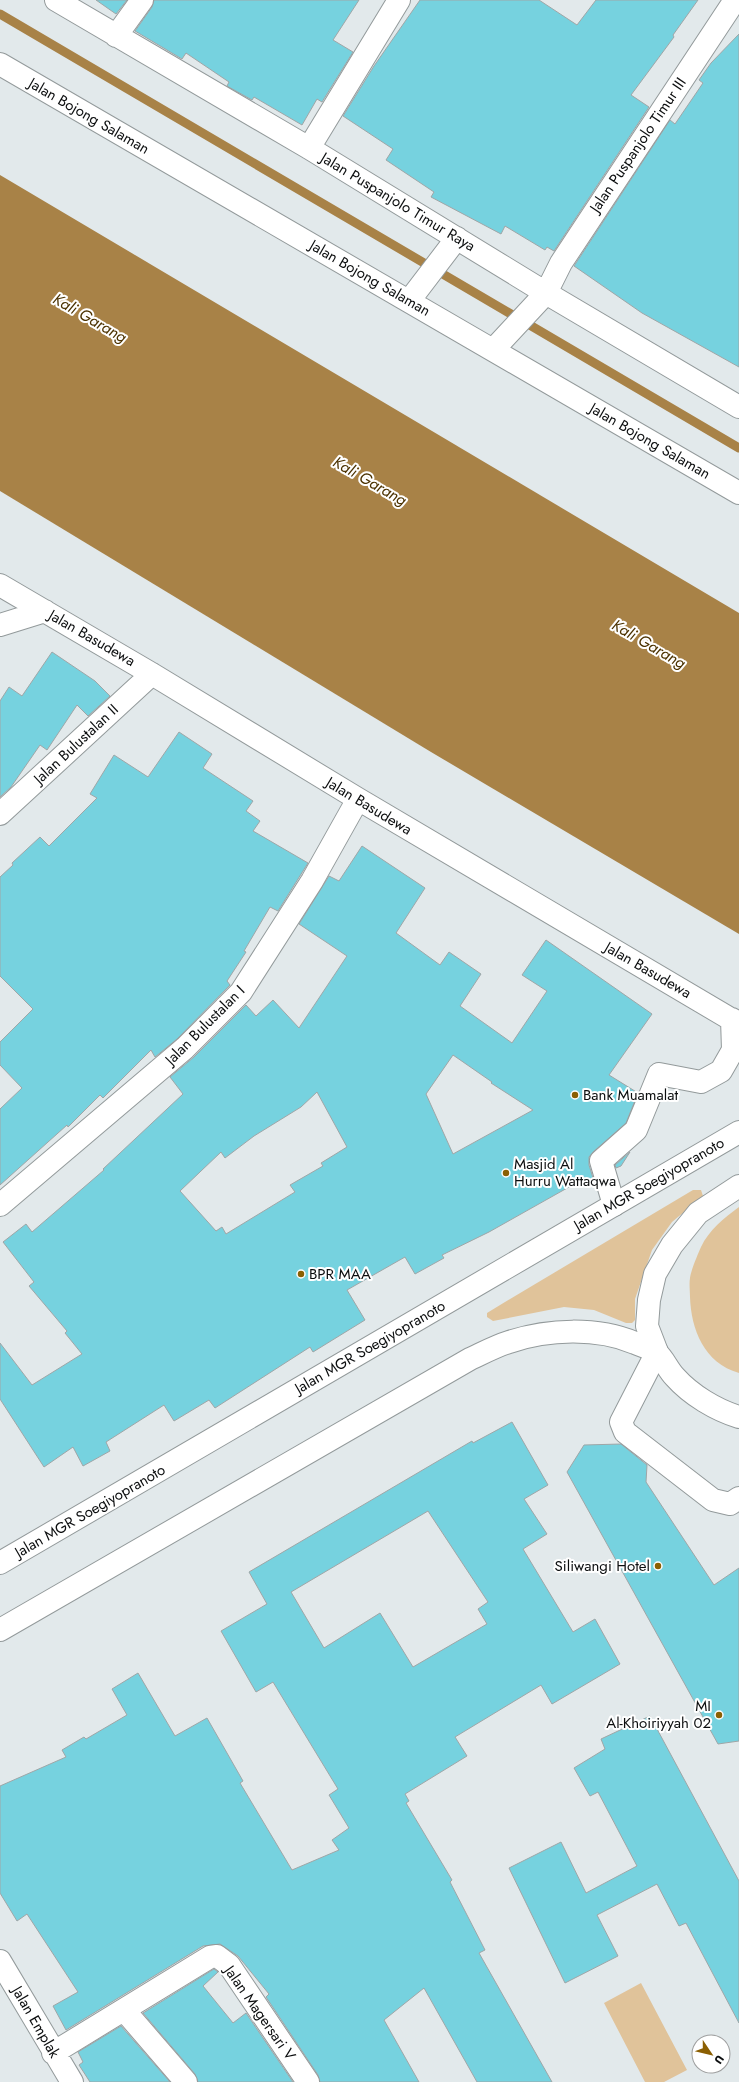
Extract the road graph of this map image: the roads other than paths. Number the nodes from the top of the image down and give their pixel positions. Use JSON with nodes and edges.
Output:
{"nodes":[{"id":1,"x":56,"y":0,"type":"edge"},
{"id":2,"x":142,"y":0,"type":"edge"},
{"id":3,"x":399,"y":0,"type":"edge"},
{"id":4,"x":735,"y":0,"type":"edge"},
{"id":5,"x":116,"y":36,"type":"junction"},
{"id":6,"x":0,"y":64,"type":"edge"},
{"id":7,"x":309,"y":148,"type":"junction"},
{"id":8,"x":451,"y":246,"type":"junction"},
{"id":9,"x":543,"y":296,"type":"junction"},
{"id":10,"x":412,"y":298,"type":"junction"},
{"id":11,"x":496,"y":348,"type":"junction"},
{"id":12,"x":739,"y":407,"type":"edge"},
{"id":13,"x":739,"y":493,"type":"edge"},
{"id":14,"x":0,"y":585,"type":"edge"},
{"id":15,"x":45,"y":611,"type":"junction"},
{"id":16,"x":0,"y":625,"type":"edge"},
{"id":17,"x":152,"y":674,"type":"junction"},
{"id":18,"x":358,"y":799,"type":"junction"},
{"id":19,"x":0,"y":814,"type":"edge"},
{"id":20,"x":735,"y":1022,"type":"edge"},
{"id":21,"x":739,"y":1132,"type":"edge"},
{"id":22,"x":739,"y":1186,"type":"edge"},
{"id":23,"x":0,"y":1205,"type":"edge"},
{"id":24,"x":614,"y":1205,"type":"junction"},
{"id":25,"x":657,"y":1352,"type":"junction"},
{"id":26,"x":739,"y":1417,"type":"edge"},
{"id":27,"x":739,"y":1498,"type":"edge"},
{"id":28,"x":0,"y":1563,"type":"edge"},
{"id":29,"x":0,"y":1630,"type":"edge"},
{"id":30,"x":0,"y":1960,"type":"edge"},
{"id":31,"x":124,"y":2010,"type":"junction"},
{"id":32,"x":53,"y":2053,"type":"junction"},
{"id":33,"x":72,"y":2082,"type":"edge"},
{"id":34,"x":186,"y":2082,"type":"edge"},
{"id":35,"x":308,"y":2082,"type":"edge"}],
"edges":[{"from":1,"to":5,"type":"main road","name":"Jalan Puspanjolo Timur Raya"},
{"from":2,"to":5,"type":"main road"},
{"from":3,"to":7,"type":"main road"},
{"from":4,"to":9,"type":"main road","name":"Jalan Puspanjolo Timur III"},
{"from":5,"to":7,"type":"main road","name":"Jalan Puspanjolo Timur Raya"},
{"from":6,"to":10,"type":"main road","name":"Jalan Bojong Salaman"},
{"from":7,"to":8,"type":"main road","name":"Jalan Puspanjolo Timur Raya"},
{"from":8,"to":9,"type":"main road","name":"Jalan Puspanjolo Timur Raya"},
{"from":8,"to":10,"type":"main road"},
{"from":9,"to":11,"type":"main road","name":"Jalan Puspanjolo Timur III"},
{"from":9,"to":12,"type":"main road","name":"Jalan Puspanjolo Timur Raya"},
{"from":10,"to":11,"type":"main road","name":"Jalan Bojong Salaman"},
{"from":11,"to":13,"type":"main road","name":"Jalan Bojong Salaman"},
{"from":14,"to":15,"type":"main road","name":"Jalan Basudewa"},
{"from":15,"to":16,"type":"main road"},
{"from":15,"to":17,"type":"main road","name":"Jalan Basudewa"},
{"from":17,"to":18,"type":"main road","name":"Jalan Basudewa"},
{"from":17,"to":19,"type":"main road","name":"Jalan Bulustalan II"},
{"from":18,"to":20,"type":"main road","name":"Jalan Basudewa"},
{"from":18,"to":23,"type":"main road","name":"Jalan Bulustalan I"},
{"from":20,"to":24,"type":"main road"},
{"from":21,"to":24,"type":"main road","name":"Jalan MGR Soegiyopranoto"},
{"from":22,"to":25,"type":"main road"},
{"from":24,"to":28,"type":"main road","name":"Jalan MGR Soegiyopranoto"},
{"from":25,"to":26,"type":"main road"},
{"from":25,"to":27,"type":"main road"},
{"from":25,"to":29,"type":"main road"},
{"from":30,"to":32,"type":"main road","name":"Jalan Emplak"},
{"from":31,"to":32,"type":"main road","name":"Jalan Magersari V"},
{"from":31,"to":34,"type":"main road"},
{"from":31,"to":35,"type":"main road","name":"Jalan Magersari V"},
{"from":32,"to":33,"type":"main road","name":"Jalan Emplak"}]}
